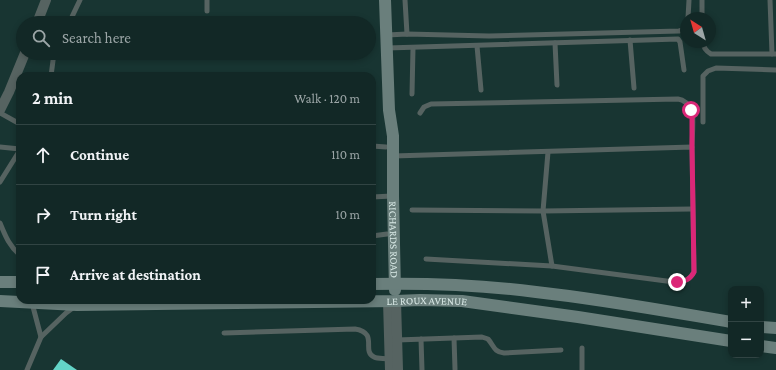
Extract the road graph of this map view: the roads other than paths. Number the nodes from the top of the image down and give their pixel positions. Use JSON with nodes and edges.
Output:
{"nodes":[{"id":1,"x":46,"y":0,"type":"edge"},
{"id":2,"x":80,"y":0,"type":"edge"},
{"id":3,"x":207,"y":0,"type":"edge"},
{"id":4,"x":385,"y":0,"type":"edge"},
{"id":5,"x":405,"y":0,"type":"edge"},
{"id":6,"x":689,"y":0,"type":"edge"},
{"id":7,"x":702,"y":0,"type":"edge"},
{"id":8,"x":770,"y":0,"type":"edge"},
{"id":9,"x":208,"y":11,"type":"dead end"},
{"id":10,"x":688,"y":12,"type":"edge"},
{"id":11,"x":702,"y":12,"type":"edge"},
{"id":12,"x":40,"y":16,"type":"edge"},
{"id":13,"x":72,"y":16,"type":"edge"},
{"id":14,"x":680,"y":31,"type":"edge"},
{"id":15,"x":407,"y":34,"type":"junction"},
{"id":16,"x":386,"y":35,"type":"junction"},
{"id":17,"x":630,"y":40,"type":"junction"},
{"id":18,"x":555,"y":43,"type":"junction"},
{"id":19,"x":477,"y":46,"type":"junction"},
{"id":20,"x":386,"y":48,"type":"junction"},
{"id":21,"x":413,"y":48,"type":"junction"},
{"id":22,"x":705,"y":48,"type":"edge"},
{"id":23,"x":774,"y":54,"type":"edge"},
{"id":24,"x":22,"y":60,"type":"edge"},
{"id":25,"x":53,"y":60,"type":"edge"},
{"id":26,"x":684,"y":70,"type":"dead end"},
{"id":27,"x":776,"y":70,"type":"edge"},
{"id":28,"x":17,"y":72,"type":"edge"},
{"id":29,"x":52,"y":72,"type":"edge"},
{"id":30,"x":16,"y":75,"type":"edge"},
{"id":31,"x":558,"y":85,"type":"dead end"},
{"id":32,"x":634,"y":88,"type":"dead end"},
{"id":33,"x":481,"y":90,"type":"dead end"},
{"id":34,"x":412,"y":94,"type":"dead end"},
{"id":35,"x":0,"y":110,"type":"edge"},
{"id":36,"x":0,"y":113,"type":"edge"},
{"id":37,"x":420,"y":114,"type":"dead end"},
{"id":38,"x":16,"y":122,"type":"edge"},
{"id":39,"x":703,"y":122,"type":"dead end"},
{"id":40,"x":0,"y":147,"type":"edge"},
{"id":41,"x":376,"y":147,"type":"edge"},
{"id":42,"x":692,"y":147,"type":"junction"},
{"id":43,"x":16,"y":149,"type":"edge"},
{"id":44,"x":390,"y":152,"type":"junction"},
{"id":45,"x":548,"y":152,"type":"junction"},
{"id":46,"x":16,"y":156,"type":"edge"},
{"id":47,"x":0,"y":182,"type":"edge"},
{"id":48,"x":376,"y":197,"type":"edge"},
{"id":49,"x":390,"y":197,"type":"junction"},
{"id":50,"x":692,"y":208,"type":"junction"},
{"id":51,"x":412,"y":210,"type":"dead end"},
{"id":52,"x":543,"y":210,"type":"junction"},
{"id":53,"x":0,"y":223,"type":"edge"},
{"id":54,"x":387,"y":234,"type":"junction"},
{"id":55,"x":376,"y":235,"type":"edge"},
{"id":56,"x":16,"y":251,"type":"edge"},
{"id":57,"x":426,"y":259,"type":"dead end"},
{"id":58,"x":552,"y":266,"type":"junction"},
{"id":59,"x":0,"y":282,"type":"edge"},
{"id":60,"x":16,"y":282,"type":"edge"},
{"id":61,"x":376,"y":284,"type":"edge"},
{"id":62,"x":391,"y":284,"type":"junction"},
{"id":63,"x":376,"y":301,"type":"edge"},
{"id":64,"x":392,"y":301,"type":"junction"},
{"id":65,"x":2,"y":302,"type":"edge"},
{"id":66,"x":16,"y":302,"type":"edge"},
{"id":67,"x":32,"y":304,"type":"edge"},
{"id":68,"x":54,"y":304,"type":"edge"},
{"id":69,"x":156,"y":304,"type":"edge"},
{"id":70,"x":77,"y":305,"type":"junction"},
{"id":71,"x":728,"y":321,"type":"edge"},
{"id":72,"x":764,"y":327,"type":"edge"},
{"id":73,"x":776,"y":328,"type":"edge"},
{"id":74,"x":224,"y":333,"type":"dead end"},
{"id":75,"x":41,"y":336,"type":"junction"},
{"id":76,"x":454,"y":338,"type":"junction"},
{"id":77,"x":421,"y":339,"type":"junction"},
{"id":78,"x":397,"y":340,"type":"junction"},
{"id":79,"x":728,"y":341,"type":"edge"},
{"id":80,"x":764,"y":346,"type":"edge"},
{"id":81,"x":582,"y":348,"type":"dead end"},
{"id":82,"x":776,"y":348,"type":"edge"},
{"id":83,"x":561,"y":350,"type":"dead end"},
{"id":84,"x":389,"y":359,"type":"junction"},
{"id":85,"x":27,"y":370,"type":"edge"},
{"id":86,"x":390,"y":370,"type":"edge"},
{"id":87,"x":398,"y":370,"type":"edge"},
{"id":88,"x":422,"y":370,"type":"edge"},
{"id":89,"x":455,"y":370,"type":"edge"},
{"id":90,"x":582,"y":370,"type":"edge"}],
"edges":[{"from":1,"to":12,"type":"street"},
{"from":2,"to":13,"type":"lane"},
{"from":3,"to":9,"type":"lane"},
{"from":4,"to":16,"type":"main road","name":"RICHARDS ROAD"},
{"from":5,"to":15,"type":"lane"},
{"from":6,"to":10,"type":"lane"},
{"from":7,"to":11,"type":"lane"},
{"from":8,"to":23,"type":"lane"},
{"from":14,"to":15,"type":"lane"},
{"from":15,"to":16,"type":"lane"},
{"from":16,"to":20,"type":"main road","name":"RICHARDS ROAD"},
{"from":17,"to":18,"type":"lane"},
{"from":17,"to":26,"type":"lane"},
{"from":17,"to":32,"type":"lane"},
{"from":18,"to":19,"type":"lane"},
{"from":18,"to":31,"type":"lane"},
{"from":19,"to":21,"type":"lane"},
{"from":19,"to":33,"type":"lane"},
{"from":20,"to":21,"type":"lane"},
{"from":20,"to":44,"type":"main road","name":"RICHARDS ROAD"},
{"from":21,"to":34,"type":"lane"},
{"from":22,"to":23,"type":"lane"},
{"from":24,"to":28,"type":"street"},
{"from":25,"to":29,"type":"lane"},
{"from":27,"to":39,"type":"lane"},
{"from":30,"to":35,"type":"street"},
{"from":36,"to":38,"type":"lane"},
{"from":37,"to":42,"type":"lane"},
{"from":40,"to":43,"type":"lane"},
{"from":41,"to":44,"type":"lane"},
{"from":42,"to":45,"type":"lane"},
{"from":42,"to":50,"type":"lane"},
{"from":44,"to":45,"type":"lane"},
{"from":44,"to":49,"type":"main road","name":"RICHARDS ROAD"},
{"from":45,"to":52,"type":"lane"},
{"from":46,"to":47,"type":"lane"},
{"from":48,"to":49,"type":"lane"},
{"from":49,"to":54,"type":"main road","name":"RICHARDS ROAD"},
{"from":49,"to":62,"type":"main road","name":"RICHARDS ROAD"},
{"from":50,"to":52,"type":"lane"},
{"from":50,"to":58,"type":"lane"},
{"from":51,"to":52,"type":"lane"},
{"from":52,"to":58,"type":"lane"},
{"from":53,"to":56,"type":"lane"},
{"from":54,"to":55,"type":"lane"},
{"from":54,"to":62,"type":"main road","name":"RICHARDS ROAD"},
{"from":57,"to":58,"type":"lane"},
{"from":59,"to":60,"type":"main road"},
{"from":61,"to":62,"type":"main road","name":"LE ROUX AVENUE"},
{"from":62,"to":64,"type":"main road","name":"RICHARDS ROAD"},
{"from":62,"to":71,"type":"main road","name":"LE ROUX AVENUE"},
{"from":63,"to":64,"type":"main road","name":"LE ROUX AVENUE"},
{"from":64,"to":78,"type":"street","name":"RICHARDS ROAD"},
{"from":64,"to":79,"type":"main road","name":"LE ROUX AVENUE"},
{"from":64,"to":84,"type":"street","name":"RICHARDS ROAD"},
{"from":65,"to":66,"type":"main road","name":"LE ROUX AVENUE"},
{"from":67,"to":75,"type":"lane"},
{"from":68,"to":70,"type":"main road","name":"LE ROUX AVENUE"},
{"from":69,"to":70,"type":"main road","name":"LE ROUX AVENUE"},
{"from":70,"to":75,"type":"lane"},
{"from":72,"to":73,"type":"main road"},
{"from":74,"to":84,"type":"lane"},
{"from":75,"to":85,"type":"lane"},
{"from":76,"to":77,"type":"lane"},
{"from":76,"to":83,"type":"lane"},
{"from":76,"to":89,"type":"lane"},
{"from":77,"to":78,"type":"lane"},
{"from":77,"to":88,"type":"lane"},
{"from":78,"to":87,"type":"street","name":"RICHARDS ROAD"},
{"from":80,"to":82,"type":"main road"},
{"from":81,"to":90,"type":"lane"},
{"from":84,"to":86,"type":"street","name":"RICHARDS ROAD"}]}
